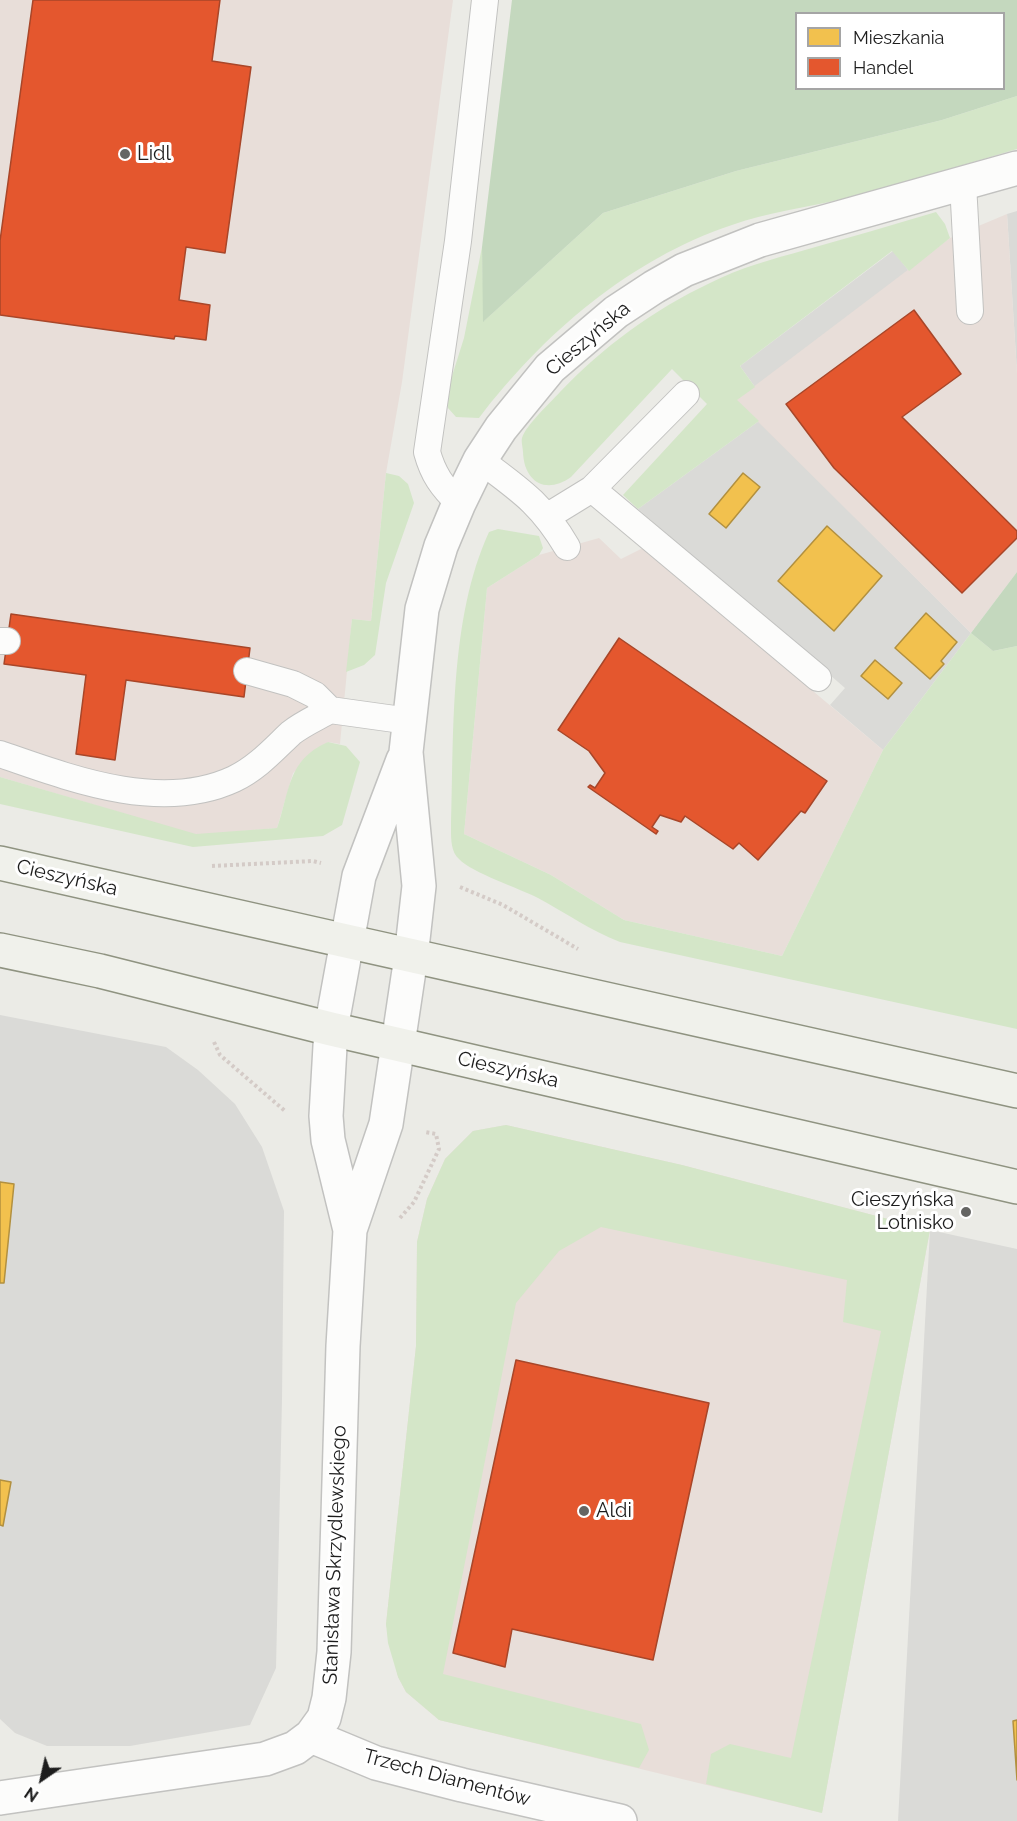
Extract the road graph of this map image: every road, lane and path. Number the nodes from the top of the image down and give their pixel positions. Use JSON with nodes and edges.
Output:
{"nodes":[{"id":1,"x":485,"y":0,"type":"edge"},
{"id":2,"x":1017,"y":168,"type":"edge"},
{"id":3,"x":963,"y":184,"type":"junction"},
{"id":4,"x":970,"y":311,"type":"dead end"},
{"id":5,"x":686,"y":394,"type":"dead end"},
{"id":6,"x":480,"y":460,"type":"junction"},
{"id":7,"x":592,"y":489,"type":"junction"},
{"id":8,"x":459,"y":503,"type":"junction"},
{"id":9,"x":548,"y":516,"type":"junction"},
{"id":10,"x":567,"y":547,"type":"dead end"},
{"id":11,"x":247,"y":671,"type":"dead end"},
{"id":12,"x":818,"y":678,"type":"dead end"},
{"id":13,"x":330,"y":710,"type":"junction"},
{"id":14,"x":408,"y":737,"type":"junction"},
{"id":15,"x":0,"y":754,"type":"edge"},
{"id":16,"x":0,"y":863,"type":"edge"},
{"id":17,"x":205,"y":867,"type":"dead end"},
{"id":18,"x":359,"y":876,"type":"junction"},
{"id":19,"x":419,"y":886,"type":"junction"},
{"id":20,"x":346,"y":939,"type":"junction"},
{"id":21,"x":0,"y":950,"type":"edge"},
{"id":22,"x":582,"y":951,"type":"dead end"},
{"id":23,"x":411,"y":957,"type":"junction"},
{"id":24,"x":331,"y":1029,"type":"junction"},
{"id":25,"x":397,"y":1044,"type":"junction"},
{"id":26,"x":1017,"y":1091,"type":"edge"},
{"id":27,"x":1017,"y":1187,"type":"edge"},
{"id":28,"x":350,"y":1230,"type":"junction"},
{"id":29,"x":311,"y":1736,"type":"junction"},
{"id":30,"x":0,"y":1798,"type":"edge"},
{"id":31,"x":620,"y":1821,"type":"edge"}],
"edges":[{"from":1,"to":8,"type":"lane"},
{"from":2,"to":3,"type":"street","name":"Cieszyńska"},
{"from":3,"to":4,"type":"lane"},
{"from":3,"to":6,"type":"street","name":"Cieszyńska"},
{"from":5,"to":7,"type":"lane"},
{"from":6,"to":8,"type":"street","name":"Cieszyńska"},
{"from":6,"to":9,"type":"lane"},
{"from":7,"to":9,"type":"lane"},
{"from":7,"to":12,"type":"lane"},
{"from":8,"to":14,"type":"street","name":"Cieszyńska"},
{"from":9,"to":10,"type":"lane"},
{"from":11,"to":13,"type":"lane"},
{"from":13,"to":14,"type":"lane"},
{"from":13,"to":15,"type":"lane"},
{"from":14,"to":18,"type":"street","name":"Cieszyńska"},
{"from":14,"to":19,"type":"street","name":"Cieszyńska"},
{"from":16,"to":20,"type":"main road","name":"Cieszyńska"},
{"from":17,"to":18,"type":"path"},
{"from":18,"to":20,"type":"street","name":"Cieszyńska"},
{"from":19,"to":22,"type":"path"},
{"from":19,"to":23,"type":"street","name":"Cieszyńska"},
{"from":20,"to":23,"type":"main road","name":"Cieszyńska"},
{"from":20,"to":24,"type":"street","name":"Stanisława Skrzydlewskiego"},
{"from":21,"to":24,"type":"main road","name":"Cieszyńska"},
{"from":23,"to":25,"type":"street","name":"Stanisława Skrzydlewskiego"},
{"from":23,"to":26,"type":"main road","name":"Cieszyńska"},
{"from":24,"to":25,"type":"main road","name":"Cieszyńska"},
{"from":24,"to":28,"type":"street","name":"Stanisława Skrzydlewskiego"},
{"from":25,"to":27,"type":"main road","name":"Cieszyńska"},
{"from":25,"to":28,"type":"street","name":"Stanisława Skrzydlewskiego"},
{"from":28,"to":29,"type":"street","name":"Stanisława Skrzydlewskiego"},
{"from":29,"to":30,"type":"street","name":"Stanisława Skrzydlewskiego"},
{"from":29,"to":31,"type":"street","name":"Trzech Diamentów"}]}
